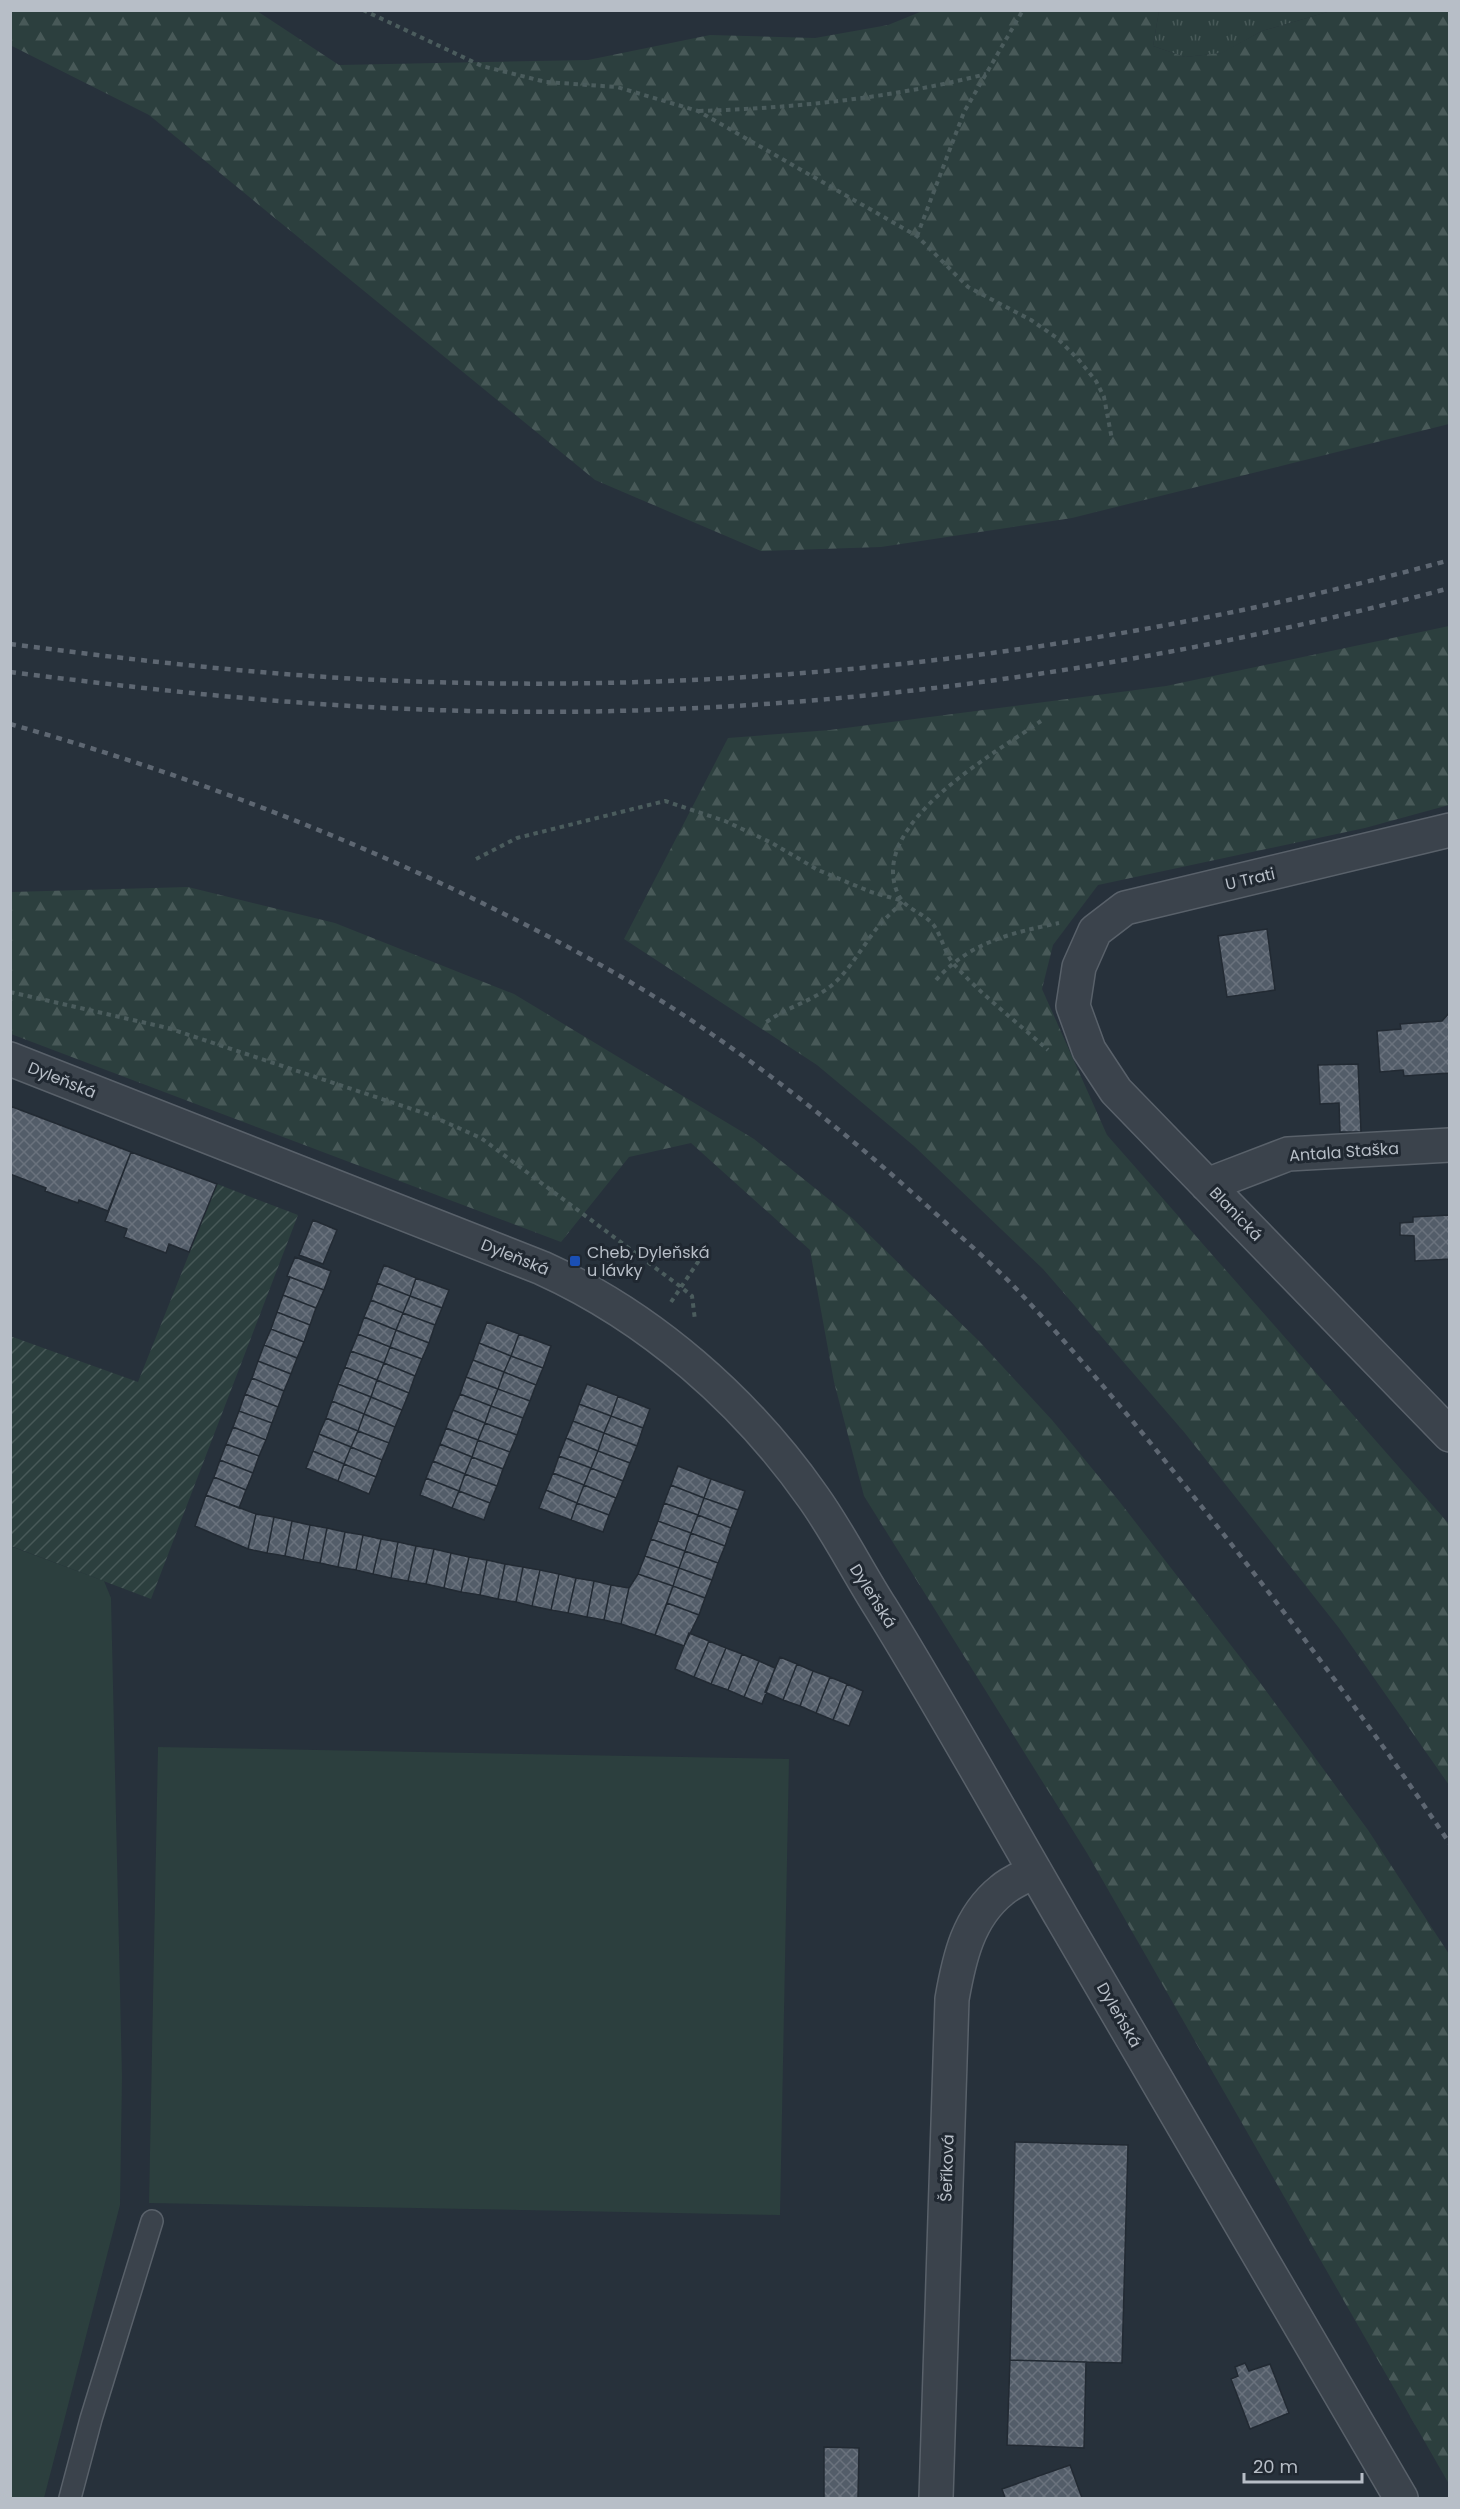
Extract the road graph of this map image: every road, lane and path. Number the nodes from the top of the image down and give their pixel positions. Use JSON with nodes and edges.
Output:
{"nodes":[{"id":1,"x":363,"y":10,"type":"edge"},
{"id":2,"x":1023,"y":10,"type":"edge"},
{"id":3,"x":986,"y":74,"type":"junction"},
{"id":4,"x":698,"y":111,"type":"junction"},
{"id":5,"x":917,"y":236,"type":"junction"},
{"id":6,"x":1113,"y":445,"type":"dead end"},
{"id":7,"x":1041,"y":720,"type":"dead end"},
{"id":8,"x":1449,"y":830,"type":"edge"},
{"id":9,"x":476,"y":859,"type":"dead end"},
{"id":10,"x":903,"y":901,"type":"junction"},
{"id":11,"x":1069,"y":920,"type":"dead end"},
{"id":12,"x":952,"y":962,"type":"junction"},
{"id":13,"x":1079,"y":967,"type":"joint"},
{"id":14,"x":936,"y":980,"type":"dead end"},
{"id":15,"x":10,"y":992,"type":"edge"},
{"id":16,"x":763,"y":1025,"type":"dead end"},
{"id":17,"x":1055,"y":1056,"type":"dead end"},
{"id":18,"x":10,"y":1059,"type":"edge"},
{"id":19,"x":1449,"y":1145,"type":"edge"},
{"id":20,"x":1207,"y":1185,"type":"junction"},
{"id":21,"x":700,"y":1260,"type":"dead end"},
{"id":22,"x":1449,"y":1436,"type":"edge"},
{"id":23,"x":1035,"y":1871,"type":"junction"},
{"id":24,"x":152,"y":2221,"type":"dead end"},
{"id":25,"x":70,"y":2499,"type":"edge"},
{"id":26,"x":936,"y":2499,"type":"edge"},
{"id":27,"x":1401,"y":2499,"type":"edge"}],
"edges":[{"from":1,"to":4,"type":"path"},
{"from":2,"to":3,"type":"path"},
{"from":3,"to":4,"type":"path"},
{"from":3,"to":5,"type":"path"},
{"from":4,"to":5,"type":"path"},
{"from":5,"to":6,"type":"path"},
{"from":7,"to":10,"type":"path"},
{"from":8,"to":13,"type":"street","name":"U Trati"},
{"from":9,"to":10,"type":"path"},
{"from":10,"to":12,"type":"path"},
{"from":10,"to":16,"type":"path"},
{"from":11,"to":12,"type":"path"},
{"from":12,"to":14,"type":"path"},
{"from":12,"to":17,"type":"path"},
{"from":13,"to":20,"type":"street","name":"Blanická"},
{"from":15,"to":21,"type":"path"},
{"from":18,"to":23,"type":"street","name":"Dyleňská"},
{"from":19,"to":20,"type":"street","name":"Antala Staška"},
{"from":20,"to":22,"type":"street","name":"Blanická"},
{"from":23,"to":26,"type":"street","name":"Šeříková"},
{"from":23,"to":27,"type":"street","name":"Dyleňská"},
{"from":24,"to":25,"type":"lane"}]}
